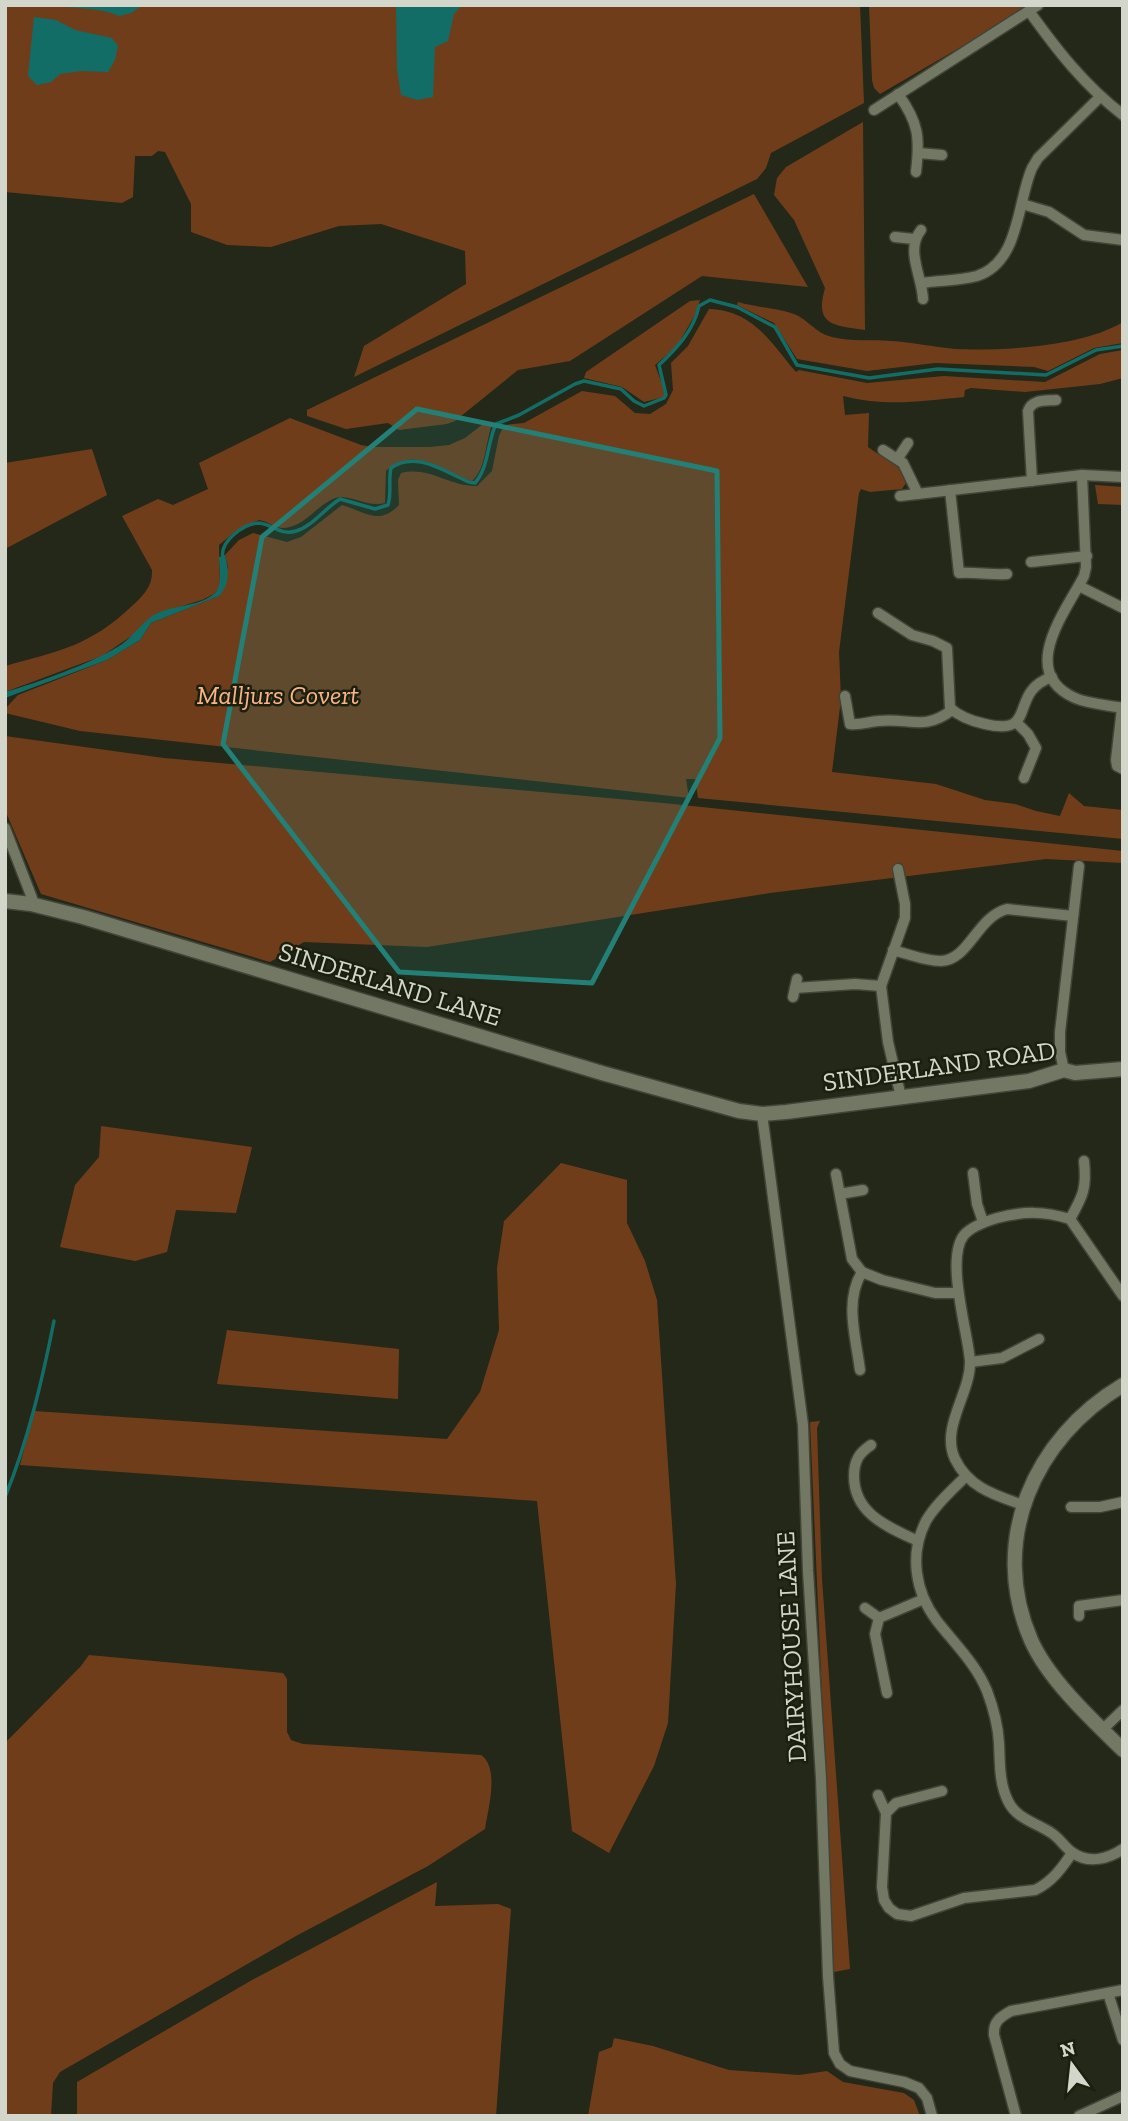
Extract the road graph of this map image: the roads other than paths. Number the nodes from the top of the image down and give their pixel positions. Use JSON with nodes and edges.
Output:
{"nodes":[{"id":1,"x":1034,"y":8,"type":"edge"},
{"id":2,"x":898,"y":94,"type":"junction"},
{"id":3,"x":1100,"y":97,"type":"junction"},
{"id":4,"x":874,"y":110,"type":"dead end"},
{"id":5,"x":1123,"y":114,"type":"edge"},
{"id":6,"x":918,"y":153,"type":"junction"},
{"id":7,"x":942,"y":155,"type":"dead end"},
{"id":8,"x":916,"y":172,"type":"dead end"},
{"id":9,"x":1022,"y":204,"type":"junction"},
{"id":10,"x":895,"y":237,"type":"dead end"},
{"id":11,"x":1123,"y":240,"type":"edge"},
{"id":12,"x":922,"y":283,"type":"junction"},
{"id":13,"x":923,"y":299,"type":"dead end"},
{"id":14,"x":1056,"y":400,"type":"dead end"},
{"id":15,"x":908,"y":443,"type":"dead end"},
{"id":16,"x":883,"y":450,"type":"dead end"},
{"id":17,"x":898,"y":458,"type":"junction"},
{"id":18,"x":1082,"y":475,"type":"junction"},
{"id":19,"x":1123,"y":477,"type":"edge"},
{"id":20,"x":1032,"y":481,"type":"junction"},
{"id":21,"x":950,"y":490,"type":"junction"},
{"id":22,"x":918,"y":494,"type":"junction"},
{"id":23,"x":901,"y":496,"type":"dead end"},
{"id":24,"x":1087,"y":556,"type":"junction"},
{"id":25,"x":1031,"y":562,"type":"dead end"},
{"id":26,"x":1007,"y":574,"type":"dead end"},
{"id":27,"x":1079,"y":586,"type":"junction"},
{"id":28,"x":1123,"y":608,"type":"edge"},
{"id":29,"x":878,"y":613,"type":"dead end"},
{"id":30,"x":1052,"y":677,"type":"junction"},
{"id":31,"x":845,"y":696,"type":"dead end"},
{"id":32,"x":1122,"y":708,"type":"edge"},
{"id":33,"x":953,"y":710,"type":"junction"},
{"id":34,"x":1016,"y":722,"type":"junction"},
{"id":35,"x":1123,"y":769,"type":"edge"},
{"id":36,"x":1024,"y":778,"type":"dead end"},
{"id":37,"x":5,"y":828,"type":"edge"},
{"id":38,"x":1079,"y":866,"type":"dead end"},
{"id":39,"x":898,"y":869,"type":"dead end"},
{"id":40,"x":5,"y":901,"type":"edge"},
{"id":41,"x":32,"y":904,"type":"junction"},
{"id":42,"x":1073,"y":916,"type":"junction"},
{"id":43,"x":893,"y":950,"type":"junction"},
{"id":44,"x":881,"y":986,"type":"junction"},
{"id":45,"x":795,"y":988,"type":"dead end"},
{"id":46,"x":1123,"y":1069,"type":"edge"},
{"id":47,"x":1064,"y":1070,"type":"junction"},
{"id":48,"x":901,"y":1097,"type":"junction"},
{"id":49,"x":762,"y":1114,"type":"junction"},
{"id":50,"x":1084,"y":1161,"type":"dead end"},
{"id":51,"x":973,"y":1173,"type":"dead end"},
{"id":52,"x":836,"y":1174,"type":"dead end"},
{"id":53,"x":863,"y":1191,"type":"dead end"},
{"id":54,"x":840,"y":1194,"type":"junction"},
{"id":55,"x":1070,"y":1219,"type":"junction"},
{"id":56,"x":984,"y":1222,"type":"junction"},
{"id":57,"x":862,"y":1272,"type":"junction"},
{"id":58,"x":958,"y":1293,"type":"junction"},
{"id":59,"x":1123,"y":1296,"type":"edge"},
{"id":60,"x":1039,"y":1339,"type":"dead end"},
{"id":61,"x":970,"y":1362,"type":"junction"},
{"id":62,"x":860,"y":1370,"type":"dead end"},
{"id":63,"x":1123,"y":1385,"type":"edge"},
{"id":64,"x":871,"y":1445,"type":"dead end"},
{"id":65,"x":965,"y":1477,"type":"junction"},
{"id":66,"x":1123,"y":1503,"type":"edge"},
{"id":67,"x":1023,"y":1505,"type":"junction"},
{"id":68,"x":1071,"y":1507,"type":"dead end"},
{"id":69,"x":918,"y":1541,"type":"junction"},
{"id":70,"x":924,"y":1599,"type":"junction"},
{"id":71,"x":1123,"y":1600,"type":"edge"},
{"id":72,"x":865,"y":1608,"type":"dead end"},
{"id":73,"x":1079,"y":1616,"type":"dead end"},
{"id":74,"x":879,"y":1618,"type":"junction"},
{"id":75,"x":887,"y":1693,"type":"dead end"},
{"id":76,"x":1123,"y":1710,"type":"edge"},
{"id":77,"x":1102,"y":1730,"type":"junction"},
{"id":78,"x":1123,"y":1749,"type":"edge"},
{"id":79,"x":942,"y":1791,"type":"dead end"},
{"id":80,"x":878,"y":1795,"type":"dead end"},
{"id":81,"x":886,"y":1813,"type":"junction"},
{"id":82,"x":1123,"y":1849,"type":"edge"},
{"id":83,"x":1072,"y":1853,"type":"junction"},
{"id":84,"x":1123,"y":1990,"type":"edge"},
{"id":85,"x":1108,"y":1993,"type":"junction"},
{"id":86,"x":1123,"y":2040,"type":"edge"},
{"id":87,"x":1123,"y":2096,"type":"edge"},
{"id":88,"x":1014,"y":2110,"type":"edge"},
{"id":89,"x":932,"y":2116,"type":"edge"},
{"id":90,"x":1079,"y":2116,"type":"edge"}],
"edges":[{"from":1,"to":2,"type":"street"},
{"from":1,"to":3,"type":"street"},
{"from":2,"to":4,"type":"street"},
{"from":2,"to":6,"type":"street"},
{"from":3,"to":5,"type":"street"},
{"from":3,"to":9,"type":"street"},
{"from":6,"to":7,"type":"street"},
{"from":6,"to":8,"type":"street"},
{"from":9,"to":11,"type":"street"},
{"from":9,"to":12,"type":"street"},
{"from":10,"to":12,"type":"street"},
{"from":12,"to":13,"type":"street"},
{"from":14,"to":20,"type":"street"},
{"from":15,"to":17,"type":"street"},
{"from":16,"to":17,"type":"street"},
{"from":17,"to":22,"type":"street"},
{"from":18,"to":19,"type":"street"},
{"from":18,"to":20,"type":"street"},
{"from":18,"to":24,"type":"street"},
{"from":20,"to":21,"type":"street"},
{"from":21,"to":22,"type":"street"},
{"from":21,"to":26,"type":"street"},
{"from":22,"to":23,"type":"street"},
{"from":24,"to":25,"type":"street"},
{"from":24,"to":27,"type":"street"},
{"from":27,"to":28,"type":"street"},
{"from":27,"to":30,"type":"street"},
{"from":29,"to":33,"type":"street"},
{"from":30,"to":32,"type":"street"},
{"from":30,"to":34,"type":"street"},
{"from":31,"to":33,"type":"street"},
{"from":32,"to":35,"type":"street"},
{"from":33,"to":34,"type":"street"},
{"from":34,"to":36,"type":"street"},
{"from":37,"to":41,"type":"street"},
{"from":38,"to":42,"type":"street"},
{"from":39,"to":43,"type":"street"},
{"from":40,"to":41,"type":"street","name":"SINDERLAND LANE"},
{"from":41,"to":49,"type":"street","name":"SINDERLAND LANE"},
{"from":42,"to":43,"type":"street"},
{"from":42,"to":47,"type":"street"},
{"from":43,"to":44,"type":"street"},
{"from":44,"to":45,"type":"street"},
{"from":44,"to":48,"type":"street"},
{"from":46,"to":47,"type":"street","name":"SINDERLAND ROAD"},
{"from":47,"to":48,"type":"street","name":"SINDERLAND ROAD"},
{"from":48,"to":49,"type":"street","name":"SINDERLAND ROAD"},
{"from":49,"to":89,"type":"street","name":"DAIRYHOUSE LANE"},
{"from":50,"to":55,"type":"street"},
{"from":51,"to":56,"type":"street"},
{"from":52,"to":54,"type":"street"},
{"from":53,"to":54,"type":"street"},
{"from":54,"to":57,"type":"street"},
{"from":55,"to":56,"type":"street"},
{"from":55,"to":59,"type":"street"},
{"from":56,"to":58,"type":"street"},
{"from":57,"to":58,"type":"street"},
{"from":57,"to":62,"type":"street"},
{"from":58,"to":61,"type":"street"},
{"from":60,"to":61,"type":"street"},
{"from":61,"to":65,"type":"street"},
{"from":63,"to":67,"type":"street"},
{"from":64,"to":69,"type":"street"},
{"from":65,"to":67,"type":"street"},
{"from":65,"to":69,"type":"street"},
{"from":66,"to":68,"type":"street"},
{"from":67,"to":77,"type":"street"},
{"from":69,"to":70,"type":"street"},
{"from":70,"to":74,"type":"street"},
{"from":70,"to":83,"type":"street"},
{"from":71,"to":73,"type":"street"},
{"from":72,"to":74,"type":"street"},
{"from":74,"to":75,"type":"street"},
{"from":76,"to":77,"type":"street"},
{"from":77,"to":78,"type":"street"},
{"from":79,"to":81,"type":"street"},
{"from":80,"to":81,"type":"street"},
{"from":81,"to":83,"type":"street"},
{"from":82,"to":83,"type":"street"},
{"from":84,"to":85,"type":"street"},
{"from":85,"to":86,"type":"street"},
{"from":85,"to":88,"type":"street"},
{"from":87,"to":90,"type":"street"}]}
